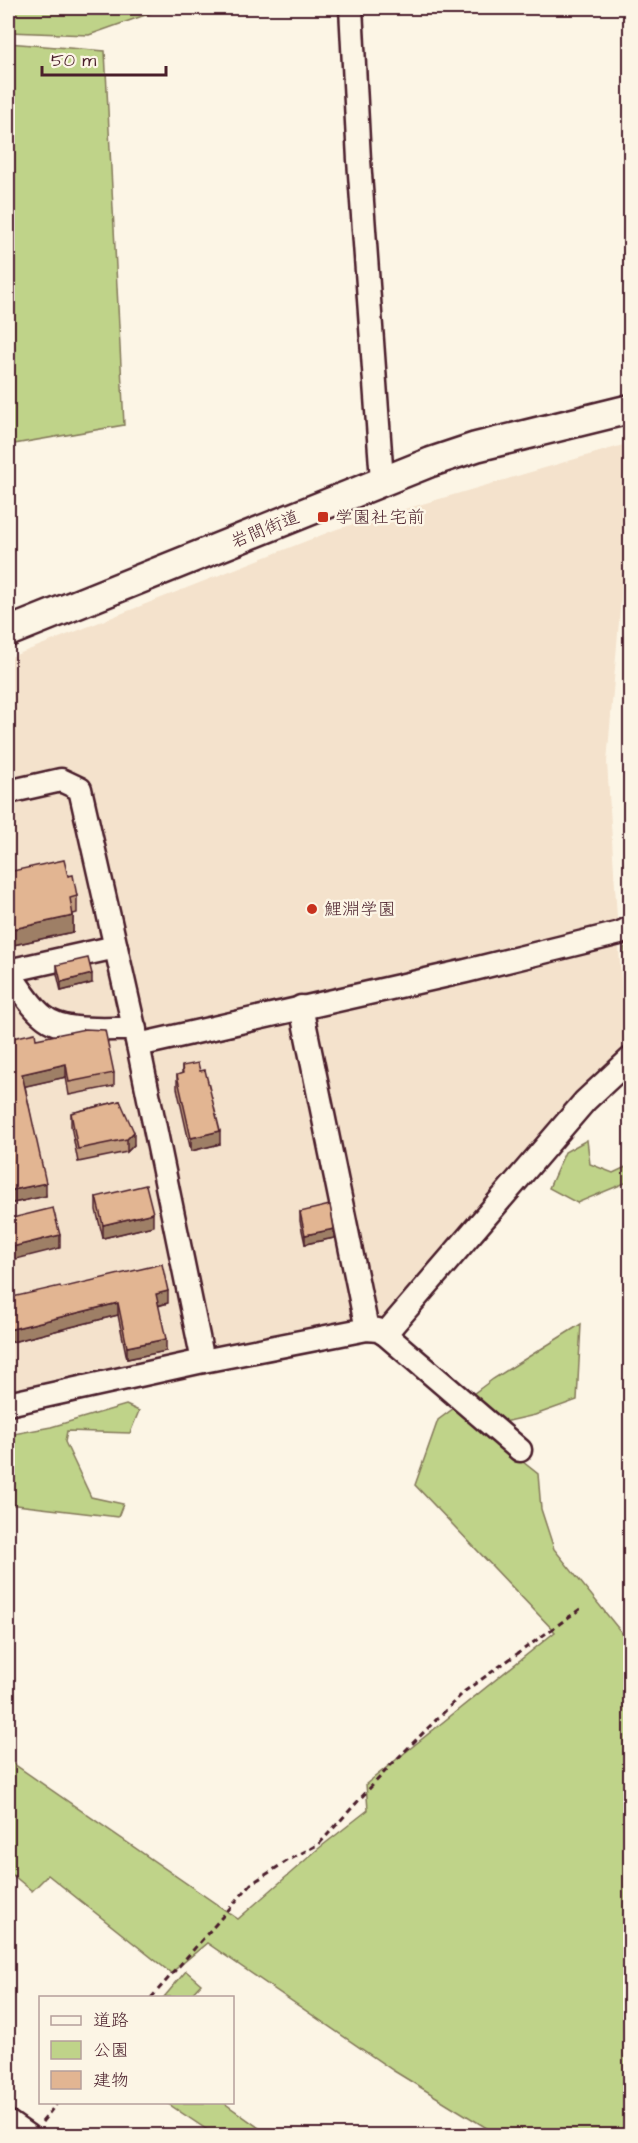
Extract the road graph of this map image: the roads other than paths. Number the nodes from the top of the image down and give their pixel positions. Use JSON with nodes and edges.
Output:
{"nodes":[{"id":1,"x":351,"y":8,"type":"edge"},
{"id":2,"x":630,"y":409,"type":"edge"},
{"id":3,"x":382,"y":480,"type":"junction"},
{"id":4,"x":8,"y":632,"type":"edge"},
{"id":5,"x":8,"y":792,"type":"edge"},
{"id":6,"x":625,"y":930,"type":"edge"},
{"id":7,"x":116,"y":947,"type":"junction"},
{"id":8,"x":8,"y":972,"type":"edge"},
{"id":9,"x":301,"y":1007,"type":"junction"},
{"id":10,"x":137,"y":1037,"type":"junction"},
{"id":11,"x":630,"y":1059,"type":"edge"},
{"id":12,"x":376,"y":1332,"type":"junction"},
{"id":13,"x":203,"y":1361,"type":"junction"},
{"id":14,"x":8,"y":1404,"type":"edge"},
{"id":15,"x":520,"y":1450,"type":"dead end"},
{"id":16,"x":8,"y":2122,"type":"edge"},
{"id":17,"x":33,"y":2131,"type":"edge"}],
"edges":[{"from":1,"to":3,"type":"street"},
{"from":2,"to":3,"type":"main road","name":"岩間街道"},
{"from":3,"to":4,"type":"main road","name":"岩間街道"},
{"from":5,"to":7,"type":"street"},
{"from":6,"to":9,"type":"street"},
{"from":7,"to":8,"type":"street"},
{"from":7,"to":10,"type":"street"},
{"from":8,"to":10,"type":"street"},
{"from":9,"to":10,"type":"street"},
{"from":9,"to":12,"type":"street"},
{"from":10,"to":13,"type":"street"},
{"from":11,"to":12,"type":"street"},
{"from":12,"to":13,"type":"street"},
{"from":12,"to":15,"type":"street"},
{"from":13,"to":14,"type":"street"},
{"from":16,"to":17,"type":"street"}]}
